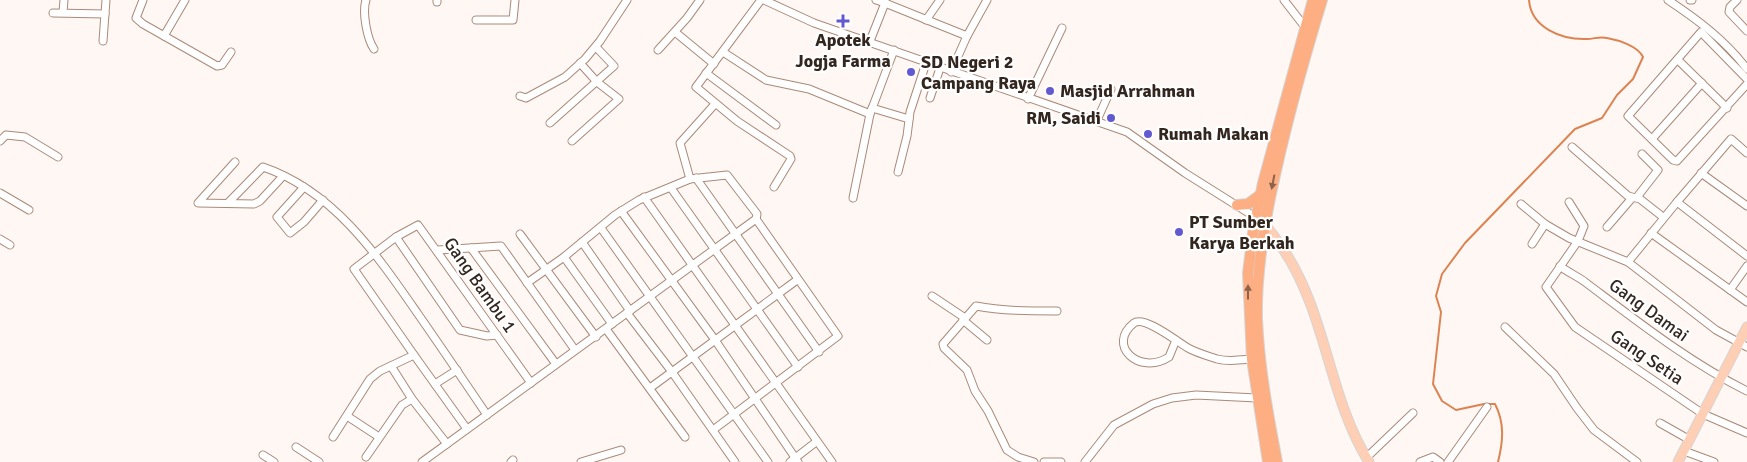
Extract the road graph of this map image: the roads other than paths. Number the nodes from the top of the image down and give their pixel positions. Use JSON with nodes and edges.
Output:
{"nodes":[{"id":1,"x":64,"y":0,"type":"edge"},
{"id":2,"x":106,"y":0,"type":"edge"},
{"id":3,"x":143,"y":0,"type":"edge"},
{"id":4,"x":185,"y":0,"type":"edge"},
{"id":5,"x":366,"y":0,"type":"edge"},
{"id":6,"x":515,"y":0,"type":"edge"},
{"id":7,"x":627,"y":0,"type":"edge"},
{"id":8,"x":700,"y":0,"type":"edge"},
{"id":9,"x":762,"y":0,"type":"edge"},
{"id":10,"x":876,"y":0,"type":"edge"},
{"id":11,"x":940,"y":0,"type":"edge"},
{"id":12,"x":987,"y":0,"type":"edge"},
{"id":13,"x":1284,"y":0,"type":"edge"},
{"id":14,"x":1314,"y":0,"type":"edge"},
{"id":15,"x":1322,"y":0,"type":"edge"},
{"id":16,"x":1668,"y":0,"type":"edge"},
{"id":17,"x":1737,"y":0,"type":"edge"},
{"id":18,"x":885,"y":2,"type":"edge"},
{"id":19,"x":64,"y":12,"type":"junction"},
{"id":20,"x":53,"y":13,"type":"dead end"},
{"id":21,"x":105,"y":14,"type":"junction"},
{"id":22,"x":476,"y":20,"type":"dead end"},
{"id":23,"x":926,"y":20,"type":"junction"},
{"id":24,"x":1305,"y":27,"type":"junction"},
{"id":25,"x":1062,"y":28,"type":"dead end"},
{"id":26,"x":1747,"y":30,"type":"edge"},
{"id":27,"x":674,"y":32,"type":"junction"},
{"id":28,"x":164,"y":36,"type":"junction"},
{"id":29,"x":966,"y":36,"type":"junction"},
{"id":30,"x":103,"y":41,"type":"dead end"},
{"id":31,"x":870,"y":41,"type":"junction"},
{"id":32,"x":596,"y":47,"type":"junction"},
{"id":33,"x":374,"y":50,"type":"dead end"},
{"id":34,"x":658,"y":50,"type":"dead end"},
{"id":35,"x":894,"y":50,"type":"junction"},
{"id":36,"x":231,"y":52,"type":"dead end"},
{"id":37,"x":723,"y":52,"type":"junction"},
{"id":38,"x":1678,"y":60,"type":"junction"},
{"id":39,"x":580,"y":63,"type":"junction"},
{"id":40,"x":926,"y":63,"type":"junction"},
{"id":41,"x":714,"y":64,"type":"junction"},
{"id":42,"x":940,"y":68,"type":"junction"},
{"id":43,"x":1747,"y":69,"type":"edge"},
{"id":44,"x":951,"y":72,"type":"junction"},
{"id":45,"x":706,"y":74,"type":"junction"},
{"id":46,"x":1747,"y":79,"type":"edge"},
{"id":47,"x":597,"y":82,"type":"junction"},
{"id":48,"x":1702,"y":83,"type":"junction"},
{"id":49,"x":1747,"y":84,"type":"edge"},
{"id":50,"x":1111,"y":89,"type":"dead end"},
{"id":51,"x":520,"y":96,"type":"dead end"},
{"id":52,"x":930,"y":98,"type":"dead end"},
{"id":53,"x":1028,"y":99,"type":"junction"},
{"id":54,"x":716,"y":104,"type":"junction"},
{"id":55,"x":1726,"y":108,"type":"junction"},
{"id":56,"x":871,"y":111,"type":"junction"},
{"id":57,"x":909,"y":119,"type":"junction"},
{"id":58,"x":1097,"y":120,"type":"junction"},
{"id":59,"x":550,"y":124,"type":"dead end"},
{"id":60,"x":776,"y":126,"type":"dead end"},
{"id":61,"x":1652,"y":139,"type":"junction"},
{"id":62,"x":0,"y":141,"type":"edge"},
{"id":63,"x":572,"y":141,"type":"dead end"},
{"id":64,"x":1572,"y":147,"type":"dead end"},
{"id":65,"x":1747,"y":153,"type":"edge"},
{"id":66,"x":1642,"y":154,"type":"dead end"},
{"id":67,"x":58,"y":156,"type":"dead end"},
{"id":68,"x":235,"y":162,"type":"dead end"},
{"id":69,"x":898,"y":172,"type":"dead end"},
{"id":70,"x":1701,"y":173,"type":"junction"},
{"id":71,"x":283,"y":176,"type":"junction"},
{"id":72,"x":693,"y":178,"type":"junction"},
{"id":73,"x":304,"y":187,"type":"junction"},
{"id":74,"x":774,"y":187,"type":"dead end"},
{"id":75,"x":671,"y":188,"type":"junction"},
{"id":76,"x":0,"y":193,"type":"edge"},
{"id":77,"x":1260,"y":195,"type":"junction"},
{"id":78,"x":644,"y":197,"type":"junction"},
{"id":79,"x":853,"y":198,"type":"dead end"},
{"id":80,"x":1634,"y":198,"type":"junction"},
{"id":81,"x":323,"y":200,"type":"junction"},
{"id":82,"x":1569,"y":202,"type":"dead end"},
{"id":83,"x":1677,"y":202,"type":"junction"},
{"id":84,"x":228,"y":203,"type":"junction"},
{"id":85,"x":1522,"y":204,"type":"dead end"},
{"id":86,"x":1236,"y":205,"type":"junction"},
{"id":87,"x":1747,"y":206,"type":"edge"},
{"id":88,"x":29,"y":210,"type":"dead end"},
{"id":89,"x":621,"y":211,"type":"junction"},
{"id":90,"x":1256,"y":217,"type":"junction"},
{"id":91,"x":1663,"y":218,"type":"junction"},
{"id":92,"x":756,"y":219,"type":"junction"},
{"id":93,"x":1545,"y":224,"type":"junction"},
{"id":94,"x":1265,"y":225,"type":"junction"},
{"id":95,"x":1607,"y":226,"type":"dead end"},
{"id":96,"x":601,"y":228,"type":"junction"},
{"id":97,"x":736,"y":232,"type":"junction"},
{"id":98,"x":1650,"y":233,"type":"junction"},
{"id":99,"x":520,"y":234,"type":"dead end"},
{"id":100,"x":396,"y":237,"type":"junction"},
{"id":101,"x":0,"y":238,"type":"edge"},
{"id":102,"x":1578,"y":241,"type":"junction"},
{"id":103,"x":582,"y":242,"type":"junction"},
{"id":104,"x":1532,"y":244,"type":"dead end"},
{"id":105,"x":10,"y":245,"type":"dead end"},
{"id":106,"x":471,"y":248,"type":"junction"},
{"id":107,"x":715,"y":248,"type":"junction"},
{"id":108,"x":438,"y":250,"type":"junction"},
{"id":109,"x":376,"y":252,"type":"junction"},
{"id":110,"x":1747,"y":256,"type":"edge"},
{"id":111,"x":564,"y":257,"type":"junction"},
{"id":112,"x":1628,"y":262,"type":"junction"},
{"id":113,"x":693,"y":264,"type":"junction"},
{"id":114,"x":1560,"y":266,"type":"junction"},
{"id":115,"x":1747,"y":266,"type":"edge"},
{"id":116,"x":547,"y":270,"type":"junction"},
{"id":117,"x":1253,"y":274,"type":"junction"},
{"id":118,"x":671,"y":279,"type":"junction"},
{"id":119,"x":797,"y":280,"type":"junction"},
{"id":120,"x":527,"y":284,"type":"junction"},
{"id":121,"x":1730,"y":290,"type":"junction"},
{"id":122,"x":778,"y":294,"type":"junction"},
{"id":123,"x":650,"y":296,"type":"junction"},
{"id":124,"x":932,"y":296,"type":"dead end"},
{"id":125,"x":1747,"y":302,"type":"edge"},
{"id":126,"x":757,"y":309,"type":"junction"},
{"id":127,"x":1057,"y":311,"type":"dead end"},
{"id":128,"x":628,"y":312,"type":"junction"},
{"id":129,"x":964,"y":319,"type":"junction"},
{"id":130,"x":736,"y":324,"type":"junction"},
{"id":131,"x":609,"y":327,"type":"junction"},
{"id":132,"x":1505,"y":327,"type":"dead end"},
{"id":133,"x":1747,"y":327,"type":"edge"},
{"id":134,"x":497,"y":335,"type":"junction"},
{"id":135,"x":596,"y":337,"type":"junction"},
{"id":136,"x":715,"y":340,"type":"junction"},
{"id":137,"x":987,"y":340,"type":"dead end"},
{"id":138,"x":1176,"y":340,"type":"junction"},
{"id":139,"x":1743,"y":345,"type":"edge"},
{"id":140,"x":575,"y":350,"type":"junction"},
{"id":141,"x":819,"y":352,"type":"junction"},
{"id":142,"x":414,"y":355,"type":"junction"},
{"id":143,"x":694,"y":356,"type":"junction"},
{"id":144,"x":1252,"y":359,"type":"junction"},
{"id":145,"x":556,"y":364,"type":"junction"},
{"id":146,"x":391,"y":366,"type":"junction"},
{"id":147,"x":798,"y":367,"type":"junction"},
{"id":148,"x":457,"y":370,"type":"junction"},
{"id":149,"x":672,"y":372,"type":"junction"},
{"id":150,"x":1721,"y":378,"type":"junction"},
{"id":151,"x":777,"y":382,"type":"junction"},
{"id":152,"x":531,"y":383,"type":"junction"},
{"id":153,"x":435,"y":384,"type":"junction"},
{"id":154,"x":650,"y":388,"type":"junction"},
{"id":155,"x":1747,"y":390,"type":"edge"},
{"id":156,"x":1257,"y":398,"type":"junction"},
{"id":157,"x":755,"y":399,"type":"junction"},
{"id":158,"x":412,"y":400,"type":"junction"},
{"id":159,"x":1487,"y":407,"type":"dead end"},
{"id":160,"x":735,"y":414,"type":"junction"},
{"id":161,"x":1412,"y":414,"type":"dead end"},
{"id":162,"x":1703,"y":414,"type":"junction"},
{"id":163,"x":486,"y":415,"type":"junction"},
{"id":164,"x":347,"y":416,"type":"junction"},
{"id":165,"x":1660,"y":423,"type":"dead end"},
{"id":166,"x":467,"y":429,"type":"junction"},
{"id":167,"x":713,"y":430,"type":"junction"},
{"id":168,"x":1747,"y":433,"type":"edge"},
{"id":169,"x":380,"y":437,"type":"junction"},
{"id":170,"x":684,"y":437,"type":"dead end"},
{"id":171,"x":333,"y":438,"type":"dead end"},
{"id":172,"x":1690,"y":440,"type":"junction"},
{"id":173,"x":816,"y":442,"type":"junction"},
{"id":174,"x":447,"y":444,"type":"junction"},
{"id":175,"x":296,"y":447,"type":"dead end"},
{"id":176,"x":621,"y":450,"type":"dead end"},
{"id":177,"x":1684,"y":452,"type":"junction"},
{"id":178,"x":263,"y":455,"type":"dead end"},
{"id":179,"x":366,"y":457,"type":"dead end"},
{"id":180,"x":1368,"y":460,"type":"edge"},
{"id":181,"x":795,"y":461,"type":"edge"},
{"id":182,"x":274,"y":462,"type":"edge"},
{"id":183,"x":319,"y":462,"type":"edge"},
{"id":184,"x":422,"y":462,"type":"edge"},
{"id":185,"x":580,"y":462,"type":"edge"},
{"id":186,"x":735,"y":462,"type":"edge"},
{"id":187,"x":768,"y":462,"type":"edge"},
{"id":188,"x":832,"y":462,"type":"edge"},
{"id":189,"x":1034,"y":462,"type":"edge"},
{"id":190,"x":1044,"y":462,"type":"edge"},
{"id":191,"x":1061,"y":462,"type":"edge"},
{"id":192,"x":1085,"y":462,"type":"edge"},
{"id":193,"x":1268,"y":462,"type":"edge"},
{"id":194,"x":1277,"y":462,"type":"edge"},
{"id":195,"x":1420,"y":462,"type":"edge"},
{"id":196,"x":1440,"y":462,"type":"edge"},
{"id":197,"x":1448,"y":462,"type":"edge"},
{"id":198,"x":1637,"y":462,"type":"edge"},
{"id":199,"x":1678,"y":462,"type":"edge"},
{"id":200,"x":1714,"y":462,"type":"edge"}],
"edges":[{"from":1,"to":19,"type":"street"},
{"from":2,"to":21,"type":"street"},
{"from":3,"to":28,"type":"street"},
{"from":4,"to":28,"type":"street"},
{"from":5,"to":33,"type":"street"},
{"from":6,"to":22,"type":"street"},
{"from":7,"to":32,"type":"street"},
{"from":8,"to":27,"type":"street"},
{"from":9,"to":31,"type":"street"},
{"from":9,"to":37,"type":"street"},
{"from":10,"to":18,"type":"street"},
{"from":11,"to":23,"type":"street"},
{"from":12,"to":29,"type":"street"},
{"from":13,"to":24,"type":"street"},
{"from":14,"to":24,"type":"highway"},
{"from":15,"to":94,"type":"highway","one_way":true},
{"from":16,"to":43,"type":"street"},
{"from":17,"to":26,"type":"street"},
{"from":18,"to":23,"type":"street"},
{"from":18,"to":31,"type":"street"},
{"from":19,"to":20,"type":"street"},
{"from":19,"to":21,"type":"street"},
{"from":21,"to":30,"type":"street"},
{"from":23,"to":29,"type":"street"},
{"from":24,"to":77,"type":"highway"},
{"from":25,"to":53,"type":"street"},
{"from":27,"to":34,"type":"street"},
{"from":27,"to":41,"type":"street"},
{"from":28,"to":36,"type":"street"},
{"from":29,"to":44,"type":"street"},
{"from":31,"to":35,"type":"street"},
{"from":32,"to":39,"type":"street"},
{"from":32,"to":47,"type":"street"},
{"from":35,"to":40,"type":"street"},
{"from":35,"to":56,"type":"street"},
{"from":37,"to":41,"type":"street"},
{"from":37,"to":56,"type":"street"},
{"from":38,"to":46,"type":"street"},
{"from":38,"to":48,"type":"street"},
{"from":38,"to":61,"type":"street"},
{"from":39,"to":47,"type":"street"},
{"from":39,"to":51,"type":"street"},
{"from":40,"to":42,"type":"street"},
{"from":40,"to":57,"type":"street"},
{"from":41,"to":45,"type":"street"},
{"from":42,"to":44,"type":"street"},
{"from":42,"to":52,"type":"street"},
{"from":44,"to":53,"type":"street"},
{"from":45,"to":54,"type":"street"},
{"from":45,"to":60,"type":"street"},
{"from":47,"to":59,"type":"street"},
{"from":47,"to":63,"type":"street"},
{"from":48,"to":55,"type":"street"},
{"from":48,"to":61,"type":"street"},
{"from":49,"to":55,"type":"street"},
{"from":50,"to":58,"type":"street"},
{"from":53,"to":58,"type":"street"},
{"from":54,"to":72,"type":"street"},
{"from":54,"to":74,"type":"street"},
{"from":55,"to":61,"type":"street"},
{"from":56,"to":57,"type":"street"},
{"from":56,"to":79,"type":"street"},
{"from":57,"to":69,"type":"street"},
{"from":58,"to":86,"type":"street"},
{"from":62,"to":67,"type":"street"},
{"from":64,"to":80,"type":"street"},
{"from":65,"to":70,"type":"street"},
{"from":66,"to":80,"type":"street"},
{"from":68,"to":84,"type":"street"},
{"from":70,"to":83,"type":"street"},
{"from":70,"to":87,"type":"street"},
{"from":71,"to":73,"type":"street"},
{"from":71,"to":84,"type":"street"},
{"from":71,"to":84,"type":"street"},
{"from":72,"to":75,"type":"street"},
{"from":72,"to":92,"type":"street"},
{"from":72,"to":97,"type":"street"},
{"from":73,"to":81,"type":"street"},
{"from":73,"to":81,"type":"street"},
{"from":75,"to":78,"type":"street"},
{"from":75,"to":107,"type":"street"},
{"from":76,"to":88,"type":"street"},
{"from":77,"to":86,"type":"highway"},
{"from":77,"to":90,"type":"highway"},
{"from":78,"to":89,"type":"street"},
{"from":78,"to":113,"type":"street"},
{"from":80,"to":91,"type":"street"},
{"from":80,"to":95,"type":"street"},
{"from":81,"to":109,"type":"street"},
{"from":82,"to":102,"type":"street"},
{"from":83,"to":91,"type":"street"},
{"from":83,"to":110,"type":"street"},
{"from":85,"to":93,"type":"street"},
{"from":86,"to":90,"type":"street"},
{"from":89,"to":96,"type":"street"},
{"from":89,"to":118,"type":"street"},
{"from":90,"to":94,"type":"main road"},
{"from":90,"to":117,"type":"highway"},
{"from":91,"to":98,"type":"street"},
{"from":92,"to":97,"type":"street"},
{"from":92,"to":119,"type":"street"},
{"from":93,"to":102,"type":"street"},
{"from":93,"to":104,"type":"street"},
{"from":94,"to":117,"type":"highway"},
{"from":94,"to":180,"type":"main road"},
{"from":96,"to":103,"type":"street"},
{"from":96,"to":123,"type":"street"},
{"from":97,"to":107,"type":"street"},
{"from":97,"to":122,"type":"street"},
{"from":98,"to":112,"type":"street"},
{"from":98,"to":121,"type":"street"},
{"from":99,"to":116,"type":"street"},
{"from":100,"to":108,"type":"street","name":"Gang Bambu 1"},
{"from":100,"to":109,"type":"street"},
{"from":100,"to":134,"type":"street"},
{"from":101,"to":105,"type":"street"},
{"from":102,"to":112,"type":"street"},
{"from":102,"to":114,"type":"street"},
{"from":103,"to":111,"type":"street"},
{"from":103,"to":128,"type":"street"},
{"from":106,"to":108,"type":"street"},
{"from":106,"to":120,"type":"street"},
{"from":106,"to":145,"type":"street"},
{"from":107,"to":113,"type":"street"},
{"from":107,"to":126,"type":"street"},
{"from":108,"to":134,"type":"street","name":"Gang Bambu 1"},
{"from":109,"to":142,"type":"street"},
{"from":109,"to":148,"type":"street"},
{"from":111,"to":116,"type":"street"},
{"from":111,"to":131,"type":"street"},
{"from":112,"to":139,"type":"street"},
{"from":113,"to":118,"type":"street"},
{"from":113,"to":130,"type":"street"},
{"from":114,"to":150,"type":"street","name":"Gang Damai"},
{"from":114,"to":162,"type":"street","name":"Gang Setia"},
{"from":115,"to":121,"type":"street"},
{"from":116,"to":120,"type":"street"},
{"from":116,"to":135,"type":"street"},
{"from":144,"to":117,"type":"highway","one_way":true},
{"from":117,"to":194,"type":"highway"},
{"from":118,"to":123,"type":"street"},
{"from":118,"to":136,"type":"street"},
{"from":119,"to":122,"type":"street"},
{"from":119,"to":141,"type":"street"},
{"from":120,"to":140,"type":"street"},
{"from":121,"to":125,"type":"street"},
{"from":122,"to":126,"type":"street"},
{"from":122,"to":141,"type":"street"},
{"from":123,"to":128,"type":"street"},
{"from":123,"to":143,"type":"street"},
{"from":124,"to":129,"type":"street"},
{"from":126,"to":130,"type":"street"},
{"from":126,"to":147,"type":"street"},
{"from":127,"to":129,"type":"street"},
{"from":128,"to":131,"type":"street"},
{"from":128,"to":149,"type":"street"},
{"from":129,"to":137,"type":"street"},
{"from":129,"to":189,"type":"street"},
{"from":130,"to":136,"type":"street"},
{"from":130,"to":151,"type":"street"},
{"from":131,"to":135,"type":"street"},
{"from":131,"to":154,"type":"street"},
{"from":132,"to":198,"type":"street"},
{"from":133,"to":139,"type":"main road"},
{"from":134,"to":152,"type":"street","name":"Gang Bambu 1"},
{"from":135,"to":140,"type":"street"},
{"from":136,"to":143,"type":"street"},
{"from":136,"to":157,"type":"street"},
{"from":138,"to":138,"type":"street"},
{"from":138,"to":144,"type":"street"},
{"from":139,"to":150,"type":"main road"},
{"from":140,"to":145,"type":"street"},
{"from":141,"to":147,"type":"street"},
{"from":142,"to":146,"type":"street"},
{"from":142,"to":153,"type":"street"},
{"from":143,"to":149,"type":"street"},
{"from":143,"to":160,"type":"street"},
{"from":144,"to":156,"type":"highway"},
{"from":145,"to":152,"type":"street"},
{"from":146,"to":158,"type":"street"},
{"from":146,"to":164,"type":"street"},
{"from":147,"to":151,"type":"street"},
{"from":148,"to":153,"type":"street"},
{"from":148,"to":163,"type":"street"},
{"from":149,"to":154,"type":"street"},
{"from":149,"to":167,"type":"street"},
{"from":150,"to":155,"type":"street","name":"Gang Damai"},
{"from":150,"to":162,"type":"main road"},
{"from":151,"to":157,"type":"street"},
{"from":151,"to":173,"type":"street"},
{"from":152,"to":163,"type":"street"},
{"from":153,"to":166,"type":"street"},
{"from":154,"to":170,"type":"street"},
{"from":156,"to":192,"type":"street"},
{"from":156,"to":193,"type":"highway"},
{"from":157,"to":160,"type":"street"},
{"from":157,"to":181,"type":"street"},
{"from":158,"to":169,"type":"street"},
{"from":158,"to":174,"type":"street"},
{"from":159,"to":197,"type":"street"},
{"from":160,"to":167,"type":"street"},
{"from":160,"to":187,"type":"street"},
{"from":161,"to":180,"type":"street"},
{"from":162,"to":168,"type":"street","name":"Gang Setia"},
{"from":162,"to":172,"type":"main road"},
{"from":163,"to":166,"type":"street"},
{"from":164,"to":169,"type":"street"},
{"from":164,"to":171,"type":"street"},
{"from":165,"to":172,"type":"street"},
{"from":166,"to":174,"type":"street"},
{"from":167,"to":186,"type":"street"},
{"from":169,"to":179,"type":"street"},
{"from":172,"to":177,"type":"main road"},
{"from":173,"to":181,"type":"street"},
{"from":173,"to":188,"type":"street"},
{"from":174,"to":184,"type":"street"},
{"from":175,"to":183,"type":"street"},
{"from":176,"to":185,"type":"street"},
{"from":177,"to":199,"type":"main road"},
{"from":177,"to":200,"type":"street"},
{"from":178,"to":182,"type":"street"},
{"from":190,"to":191,"type":"street"},
{"from":195,"to":196,"type":"street"}]}
